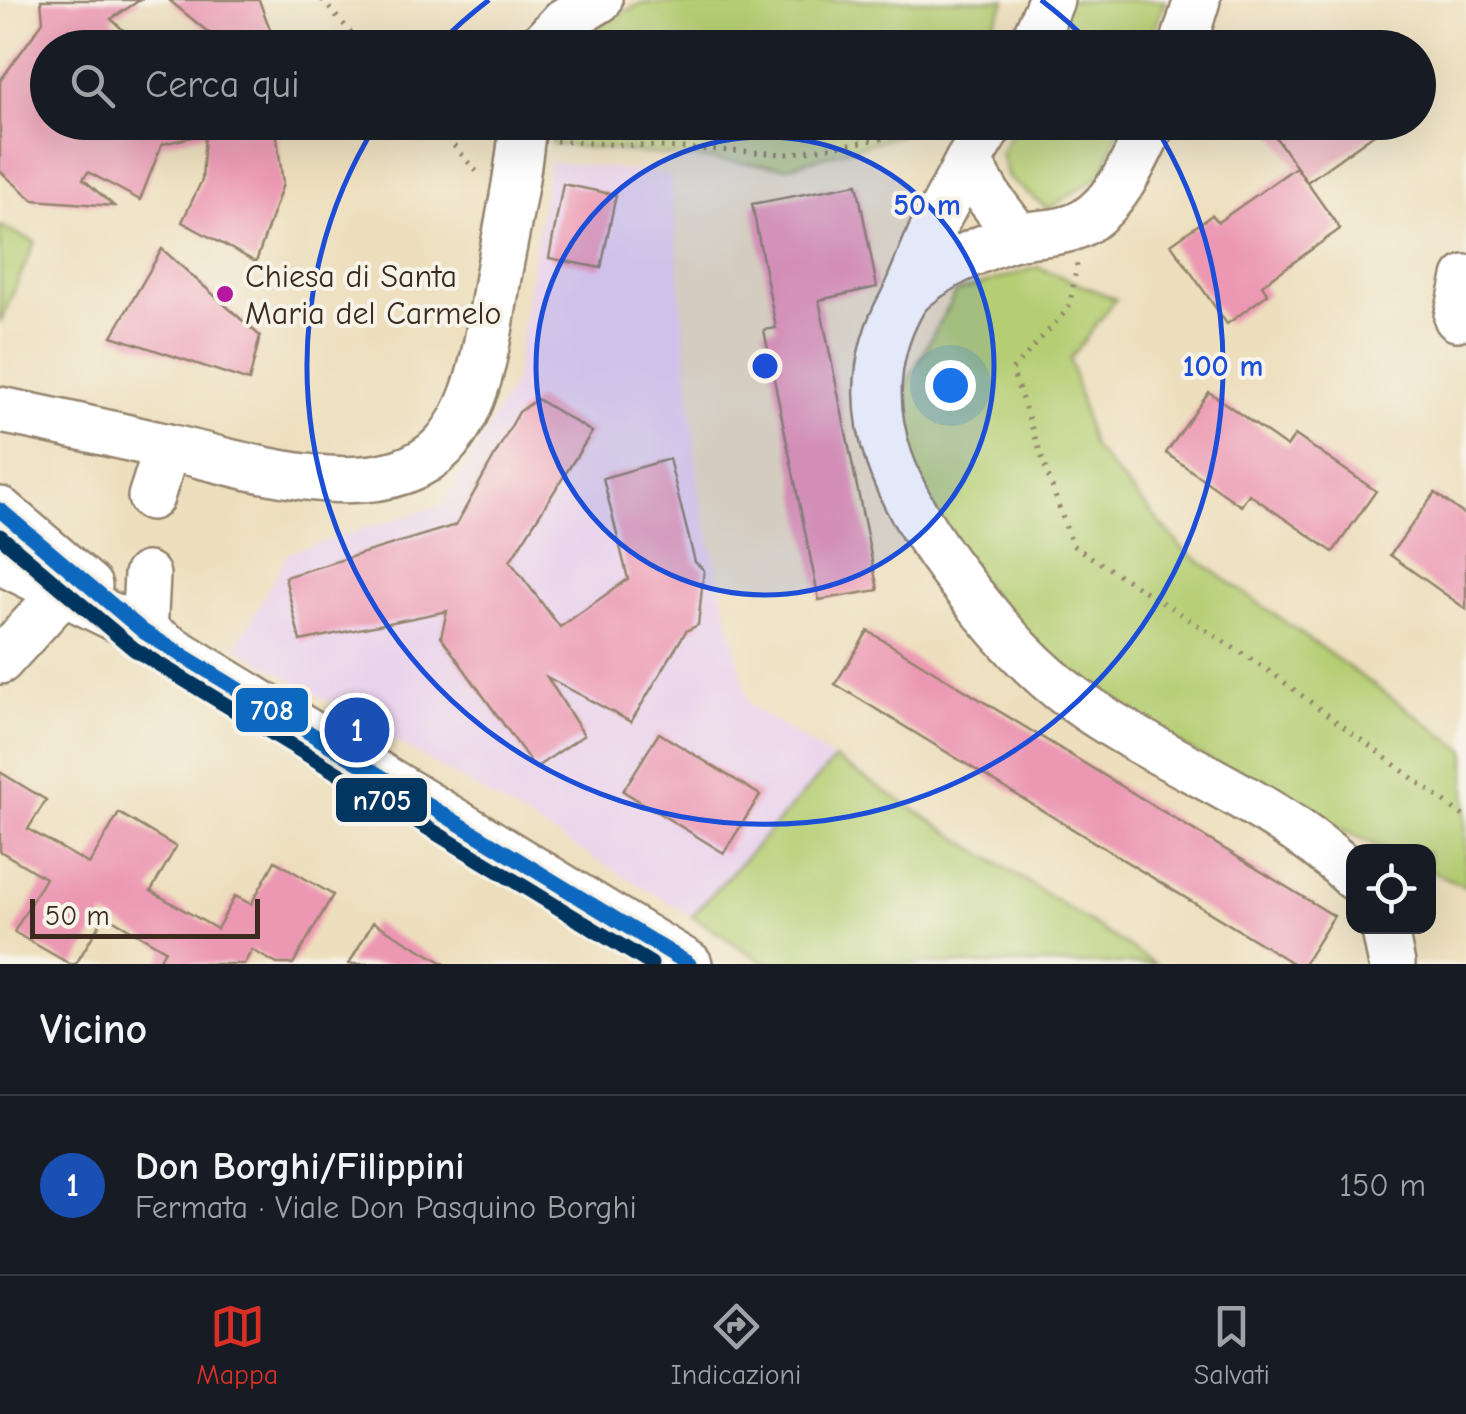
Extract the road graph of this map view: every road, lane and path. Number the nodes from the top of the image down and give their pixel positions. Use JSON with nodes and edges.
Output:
{"nodes":[{"id":1,"x":322,"y":0,"type":"edge"},
{"id":2,"x":599,"y":0,"type":"edge"},
{"id":3,"x":1052,"y":0,"type":"edge"},
{"id":4,"x":1197,"y":0,"type":"edge"},
{"id":5,"x":349,"y":30,"type":"edge"},
{"id":6,"x":555,"y":30,"type":"edge"},
{"id":7,"x":1039,"y":30,"type":"edge"},
{"id":8,"x":1188,"y":30,"type":"edge"},
{"id":9,"x":449,"y":140,"type":"edge"},
{"id":10,"x":521,"y":140,"type":"edge"},
{"id":11,"x":626,"y":140,"type":"edge"},
{"id":12,"x":938,"y":140,"type":"edge"},
{"id":13,"x":969,"y":140,"type":"edge"},
{"id":14,"x":971,"y":140,"type":"edge"},
{"id":15,"x":1143,"y":140,"type":"edge"},
{"id":16,"x":511,"y":208,"type":"junction"},
{"id":17,"x":1085,"y":222,"type":"junction"},
{"id":18,"x":1018,"y":236,"type":"junction"},
{"id":19,"x":904,"y":299,"type":"junction"},
{"id":20,"x":0,"y":410,"type":"edge"},
{"id":21,"x":167,"y":447,"type":"junction"},
{"id":22,"x":151,"y":497,"type":"dead end"},
{"id":23,"x":0,"y":510,"type":"edge"},
{"id":24,"x":0,"y":561,"type":"edge"},
{"id":25,"x":147,"y":574,"type":"dead end"},
{"id":26,"x":63,"y":592,"type":"junction"},
{"id":27,"x":144,"y":632,"type":"junction"},
{"id":28,"x":0,"y":661,"type":"edge"},
{"id":29,"x":1466,"y":818,"type":"edge"},
{"id":30,"x":1346,"y":872,"type":"edge"},
{"id":31,"x":1386,"y":934,"type":"edge"},
{"id":32,"x":689,"y":964,"type":"edge"},
{"id":33,"x":1392,"y":964,"type":"edge"}],
"edges":[{"from":1,"to":5,"type":"path"},
{"from":2,"to":6,"type":"street"},
{"from":3,"to":7,"type":"street"},
{"from":4,"to":8,"type":"street"},
{"from":9,"to":16,"type":"path"},
{"from":10,"to":16,"type":"street"},
{"from":11,"to":12,"type":"path"},
{"from":13,"to":19,"type":"street"},
{"from":14,"to":18,"type":"street"},
{"from":15,"to":17,"type":"street"},
{"from":16,"to":21,"type":"street"},
{"from":17,"to":18,"type":"street"},
{"from":17,"to":29,"type":"path"},
{"from":18,"to":19,"type":"street"},
{"from":19,"to":30,"type":"street"},
{"from":20,"to":21,"type":"street"},
{"from":21,"to":22,"type":"street"},
{"from":23,"to":27,"type":"street"},
{"from":24,"to":26,"type":"street"},
{"from":25,"to":27,"type":"street"},
{"from":26,"to":27,"type":"street"},
{"from":26,"to":28,"type":"street"},
{"from":27,"to":32,"type":"street"},
{"from":31,"to":33,"type":"street"}]}
